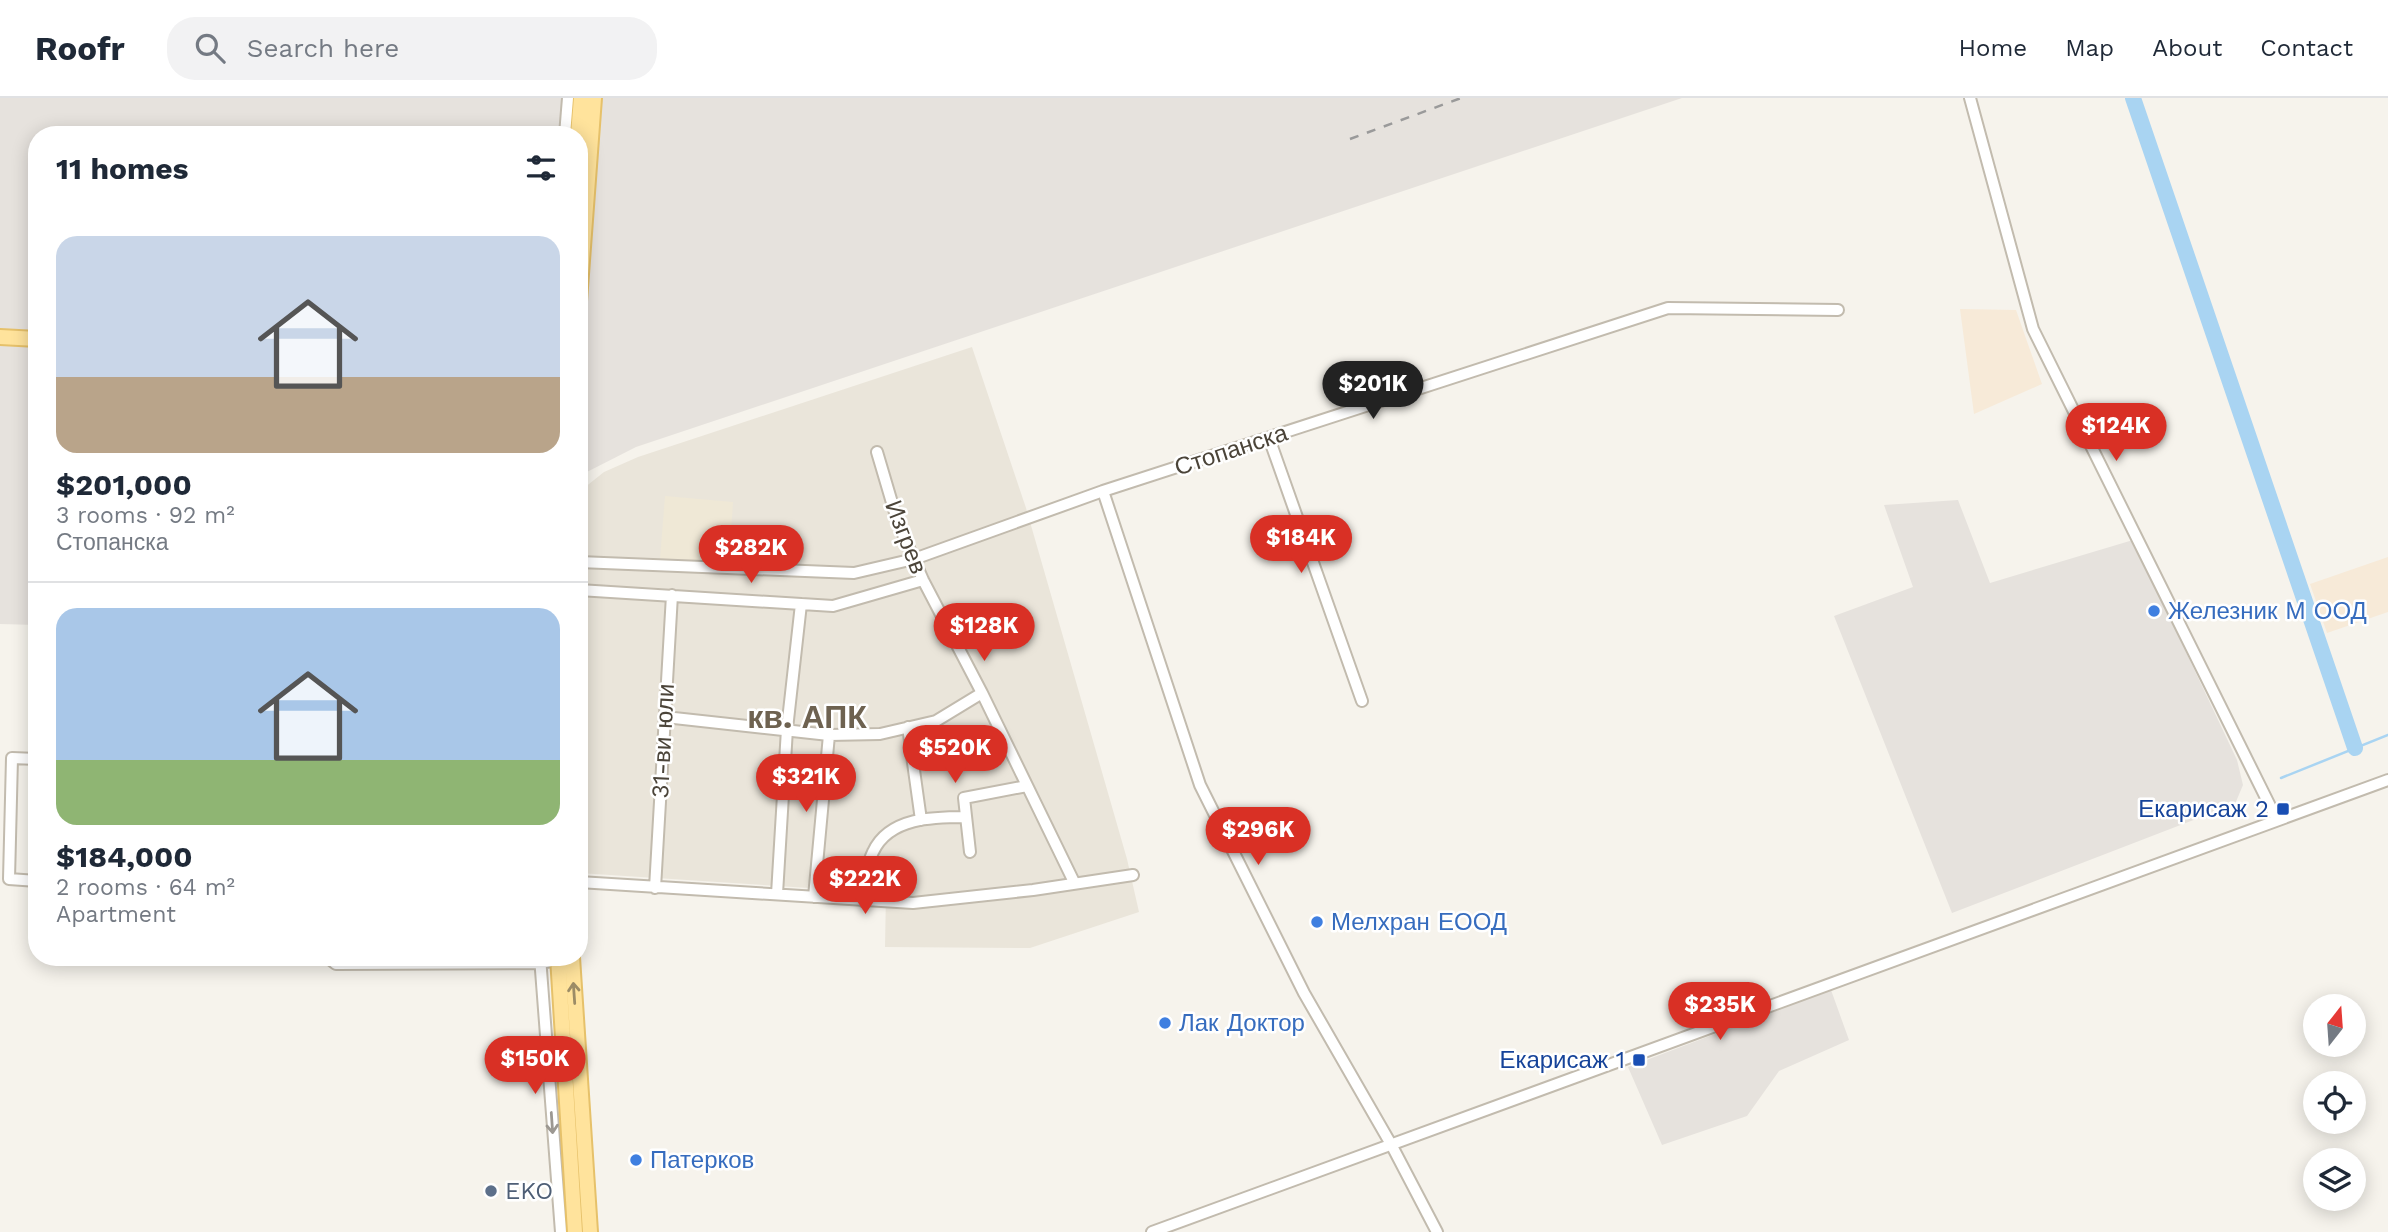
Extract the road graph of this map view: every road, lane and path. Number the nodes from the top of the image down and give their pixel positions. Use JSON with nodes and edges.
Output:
{"nodes":[{"id":1,"x":568,"y":98,"type":"edge"},
{"id":2,"x":580,"y":98,"type":"edge"},
{"id":3,"x":594,"y":98,"type":"edge"},
{"id":4,"x":1970,"y":98,"type":"edge"},
{"id":5,"x":566,"y":126,"type":"edge"},
{"id":6,"x":578,"y":126,"type":"edge"},
{"id":7,"x":588,"y":179,"type":"edge"},
{"id":8,"x":1838,"y":310,"type":"dead end"},
{"id":9,"x":0,"y":337,"type":"edge"},
{"id":10,"x":28,"y":339,"type":"edge"},
{"id":11,"x":1269,"y":438,"type":"junction"},
{"id":12,"x":877,"y":452,"type":"dead end"},
{"id":13,"x":1103,"y":491,"type":"junction"},
{"id":14,"x":914,"y":559,"type":"junction"},
{"id":15,"x":588,"y":562,"type":"edge"},
{"id":16,"x":923,"y":580,"type":"junction"},
{"id":17,"x":588,"y":590,"type":"edge"},
{"id":18,"x":672,"y":595,"type":"junction"},
{"id":19,"x":802,"y":604,"type":"junction"},
{"id":20,"x":982,"y":693,"type":"junction"},
{"id":21,"x":1362,"y":701,"type":"dead end"},
{"id":22,"x":664,"y":717,"type":"junction"},
{"id":23,"x":908,"y":727,"type":"junction"},
{"id":24,"x":787,"y":729,"type":"junction"},
{"id":25,"x":829,"y":735,"type":"junction"},
{"id":26,"x":28,"y":759,"type":"edge"},
{"id":27,"x":2388,"y":780,"type":"edge"},
{"id":28,"x":1027,"y":786,"type":"junction"},
{"id":29,"x":966,"y":817,"type":"junction"},
{"id":30,"x":921,"y":820,"type":"junction"},
{"id":31,"x":2277,"y":820,"type":"junction"},
{"id":32,"x":970,"y":852,"type":"dead end"},
{"id":33,"x":1133,"y":874,"type":"dead end"},
{"id":34,"x":28,"y":882,"type":"edge"},
{"id":35,"x":1074,"y":882,"type":"junction"},
{"id":36,"x":4,"y":883,"type":"edge"},
{"id":37,"x":588,"y":883,"type":"edge"},
{"id":38,"x":655,"y":888,"type":"junction"},
{"id":39,"x":777,"y":894,"type":"junction"},
{"id":40,"x":814,"y":897,"type":"junction"},
{"id":41,"x":863,"y":901,"type":"junction"},
{"id":42,"x":540,"y":966,"type":"edge"},
{"id":43,"x":562,"y":966,"type":"edge"},
{"id":44,"x":563,"y":966,"type":"edge"},
{"id":45,"x":1392,"y":1146,"type":"junction"},
{"id":46,"x":561,"y":1232,"type":"edge"},
{"id":47,"x":575,"y":1232,"type":"edge"},
{"id":48,"x":590,"y":1232,"type":"edge"},
{"id":49,"x":1153,"y":1232,"type":"edge"},
{"id":50,"x":1437,"y":1232,"type":"edge"}],
"edges":[{"from":1,"to":5,"type":"street"},
{"from":2,"to":6,"type":"main road"},
{"from":3,"to":7,"type":"main road"},
{"from":4,"to":31,"type":"street"},
{"from":8,"to":11,"type":"street","name":"Стопанска"},
{"from":9,"to":10,"type":"main road"},
{"from":11,"to":13,"type":"street","name":"Стопанска"},
{"from":11,"to":21,"type":"street"},
{"from":12,"to":14,"type":"street","name":"Изгрев"},
{"from":13,"to":14,"type":"street","name":"Стопанска"},
{"from":13,"to":45,"type":"street"},
{"from":14,"to":15,"type":"street","name":"Стопанска"},
{"from":14,"to":16,"type":"street","name":"Изгрев"},
{"from":16,"to":19,"type":"street"},
{"from":16,"to":20,"type":"street","name":"Изгрев"},
{"from":17,"to":18,"type":"street"},
{"from":18,"to":19,"type":"street"},
{"from":18,"to":22,"type":"street","name":"31-ви юли"},
{"from":19,"to":24,"type":"street"},
{"from":20,"to":23,"type":"street"},
{"from":20,"to":28,"type":"street","name":"Изгрев"},
{"from":22,"to":24,"type":"street"},
{"from":22,"to":38,"type":"street","name":"31-ви юли"},
{"from":23,"to":25,"type":"street"},
{"from":23,"to":30,"type":"street"},
{"from":24,"to":25,"type":"street"},
{"from":24,"to":39,"type":"street"},
{"from":25,"to":40,"type":"street"},
{"from":26,"to":36,"type":"street"},
{"from":27,"to":31,"type":"street"},
{"from":28,"to":29,"type":"street"},
{"from":28,"to":35,"type":"street","name":"Изгрев"},
{"from":29,"to":30,"type":"street"},
{"from":29,"to":32,"type":"street"},
{"from":30,"to":41,"type":"street"},
{"from":31,"to":45,"type":"street"},
{"from":33,"to":35,"type":"street"},
{"from":34,"to":36,"type":"street"},
{"from":35,"to":41,"type":"street"},
{"from":37,"to":38,"type":"street"},
{"from":38,"to":39,"type":"street"},
{"from":39,"to":40,"type":"street"},
{"from":40,"to":41,"type":"street"},
{"from":42,"to":46,"type":"street","one_way":true},
{"from":43,"to":47,"type":"main road"},
{"from":48,"to":44,"type":"main road","one_way":true},
{"from":45,"to":49,"type":"street"},
{"from":45,"to":50,"type":"street"}]}
